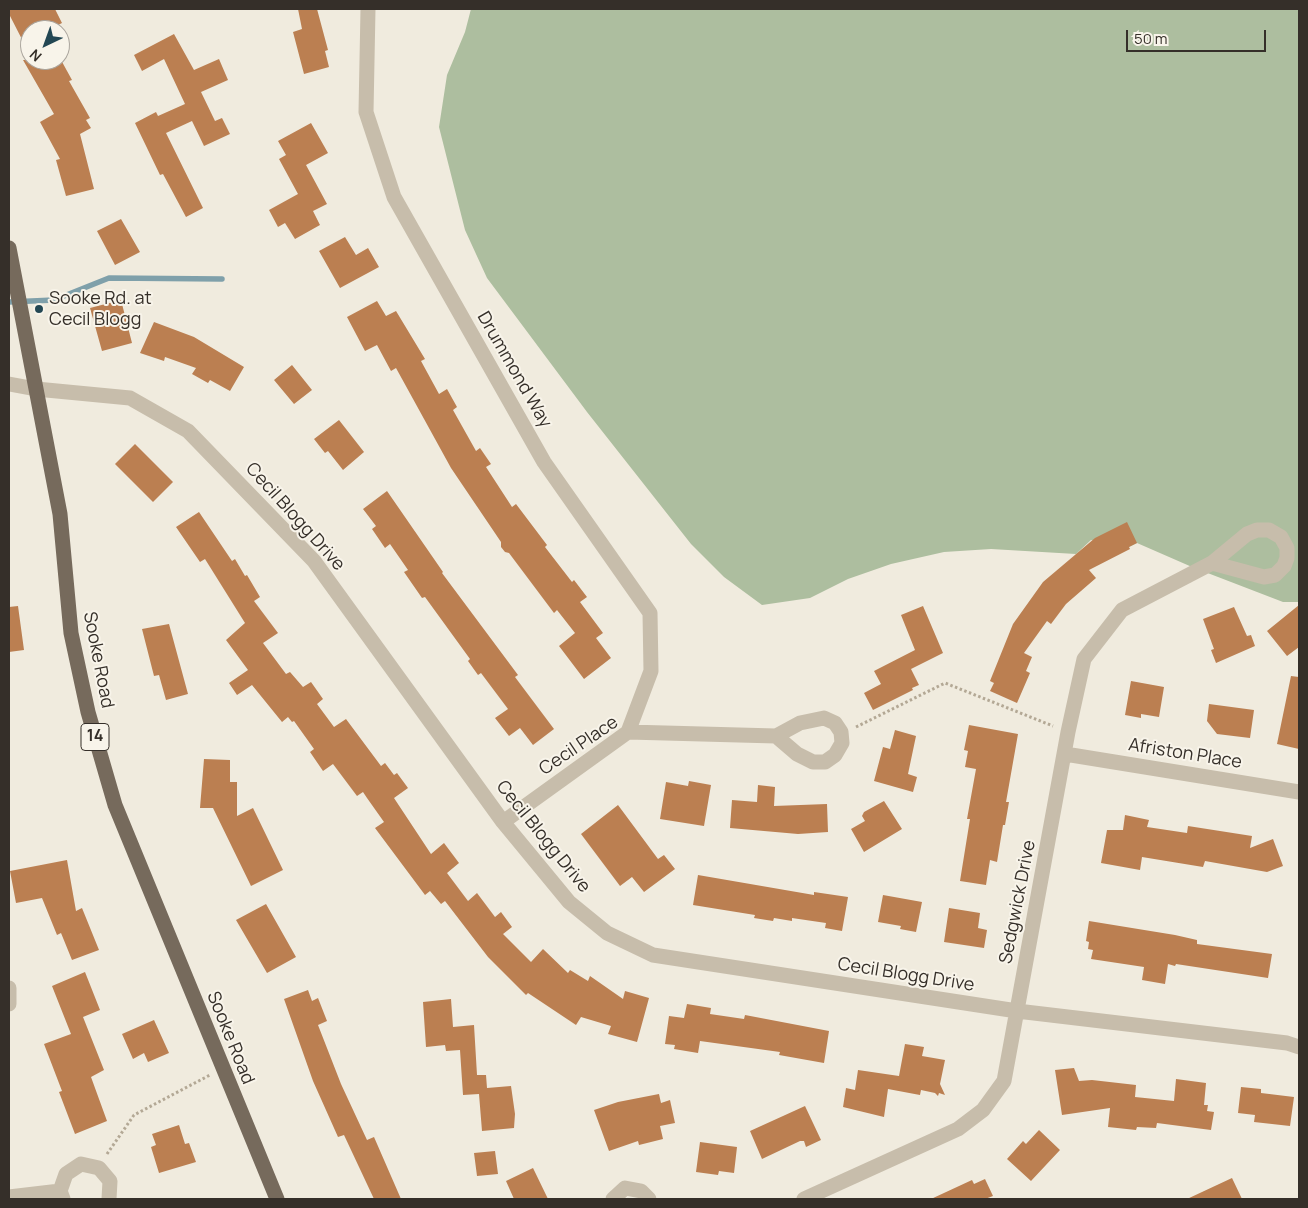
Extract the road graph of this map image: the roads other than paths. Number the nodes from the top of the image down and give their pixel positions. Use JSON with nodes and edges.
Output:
{"nodes":[{"id":1,"x":368,"y":9,"type":"edge"},
{"id":2,"x":9,"y":248,"type":"edge"},
{"id":3,"x":9,"y":384,"type":"edge"},
{"id":4,"x":36,"y":389,"type":"junction"},
{"id":5,"x":1212,"y":563,"type":"junction"},
{"id":6,"x":628,"y":732,"type":"junction"},
{"id":7,"x":776,"y":736,"type":"junction"},
{"id":8,"x":1065,"y":754,"type":"junction"},
{"id":9,"x":1299,"y":792,"type":"edge"},
{"id":10,"x":503,"y":822,"type":"junction"},
{"id":11,"x":9,"y":988,"type":"edge"},
{"id":12,"x":9,"y":1004,"type":"edge"},
{"id":13,"x":1016,"y":1011,"type":"junction"},
{"id":14,"x":1299,"y":1047,"type":"edge"},
{"id":15,"x":62,"y":1195,"type":"edge"},
{"id":16,"x":9,"y":1197,"type":"edge"},
{"id":17,"x":109,"y":1199,"type":"edge"},
{"id":18,"x":277,"y":1199,"type":"edge"},
{"id":19,"x":613,"y":1199,"type":"edge"},
{"id":20,"x":649,"y":1199,"type":"edge"},
{"id":21,"x":804,"y":1199,"type":"edge"}],
"edges":[{"from":1,"to":6,"type":"street","name":"Drummond Way"},
{"from":2,"to":4,"type":"main road","name":"Sooke Road","number":"14"},
{"from":3,"to":4,"type":"street","name":"Cecil Blogg Drive"},
{"from":4,"to":10,"type":"street","name":"Cecil Blogg Drive"},
{"from":4,"to":18,"type":"main road","name":"Sooke Road","number":"14"},
{"from":5,"to":5,"type":"street","name":"Sedgwick Drive"},
{"from":5,"to":8,"type":"street","name":"Sedgwick Drive"},
{"from":6,"to":7,"type":"street","name":"Cecil Place"},
{"from":6,"to":10,"type":"street","name":"Cecil Place"},
{"from":7,"to":7,"type":"street","name":"Cecil Place"},
{"from":8,"to":9,"type":"street","name":"Afriston Place"},
{"from":8,"to":13,"type":"street","name":"Sedgwick Drive"},
{"from":10,"to":13,"type":"street","name":"Cecil Blogg Drive"},
{"from":11,"to":12,"type":"street"},
{"from":13,"to":14,"type":"street","name":"Cecil Blogg Drive"},
{"from":13,"to":21,"type":"street","name":"Sedgwick Drive"},
{"from":15,"to":16,"type":"street"},
{"from":15,"to":17,"type":"street"},
{"from":19,"to":20,"type":"street"}]}
